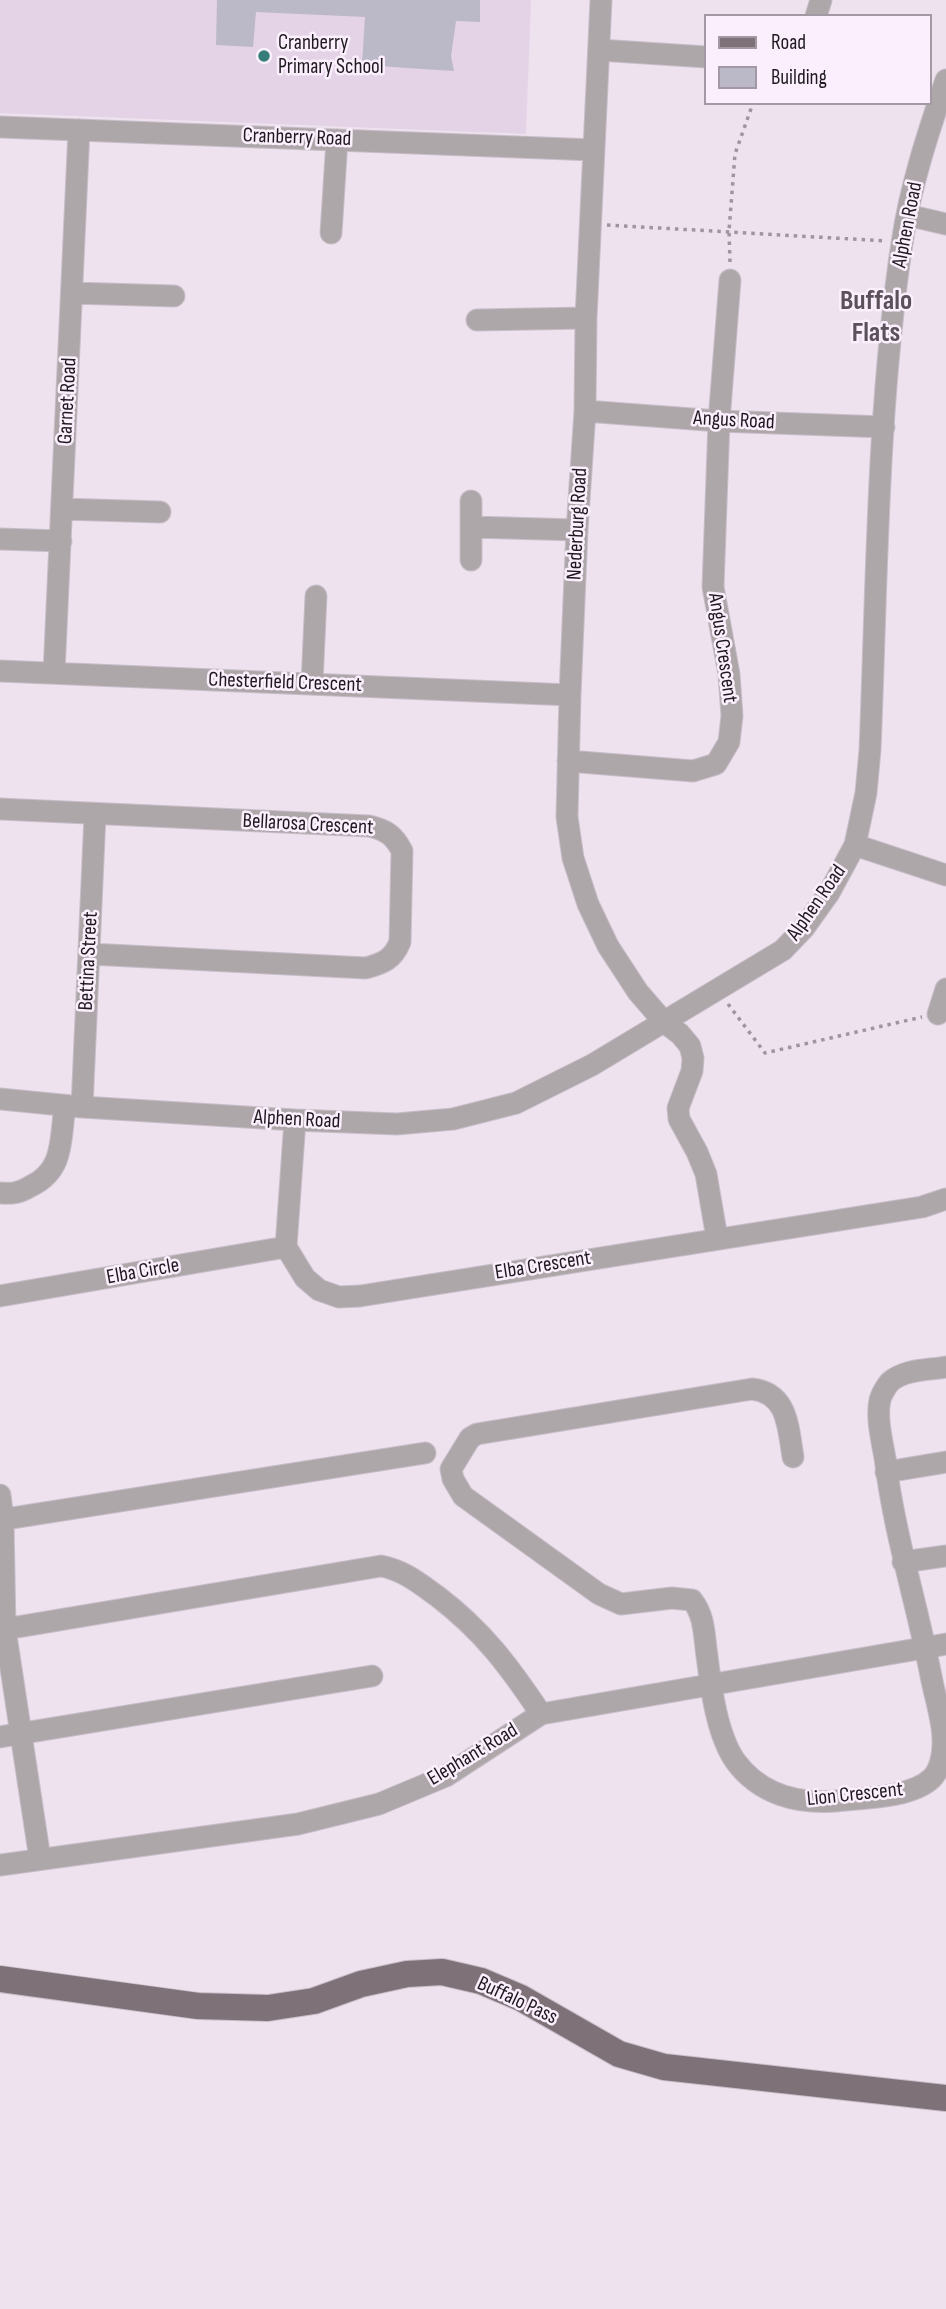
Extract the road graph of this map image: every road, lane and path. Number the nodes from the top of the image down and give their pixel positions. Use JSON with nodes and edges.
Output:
{"nodes":[{"id":1,"x":601,"y":0,"type":"edge"},
{"id":2,"x":599,"y":50,"type":"junction"},
{"id":3,"x":704,"y":57,"type":"edge"},
{"id":4,"x":946,"y":80,"type":"edge"},
{"id":5,"x":752,"y":105,"type":"edge"},
{"id":6,"x":0,"y":127,"type":"edge"},
{"id":7,"x":79,"y":130,"type":"junction"},
{"id":8,"x":337,"y":139,"type":"junction"},
{"id":9,"x":594,"y":150,"type":"junction"},
{"id":10,"x":907,"y":215,"type":"junction"},
{"id":11,"x":592,"y":224,"type":"junction"},
{"id":12,"x":946,"y":224,"type":"edge"},
{"id":13,"x":730,"y":231,"type":"junction"},
{"id":14,"x":331,"y":233,"type":"dead end"},
{"id":15,"x":902,"y":242,"type":"junction"},
{"id":16,"x":730,"y":280,"type":"joint"},
{"id":17,"x":73,"y":293,"type":"junction"},
{"id":18,"x":174,"y":296,"type":"dead end"},
{"id":19,"x":586,"y":318,"type":"junction"},
{"id":20,"x":477,"y":320,"type":"dead end"},
{"id":21,"x":585,"y":411,"type":"junction"},
{"id":22,"x":719,"y":421,"type":"junction"},
{"id":23,"x":884,"y":427,"type":"junction"},
{"id":24,"x":471,"y":501,"type":"dead end"},
{"id":25,"x":62,"y":509,"type":"junction"},
{"id":26,"x":160,"y":512,"type":"dead end"},
{"id":27,"x":471,"y":527,"type":"junction"},
{"id":28,"x":577,"y":530,"type":"junction"},
{"id":29,"x":0,"y":539,"type":"edge"},
{"id":30,"x":61,"y":541,"type":"junction"},
{"id":31,"x":471,"y":560,"type":"dead end"},
{"id":32,"x":316,"y":596,"type":"dead end"},
{"id":33,"x":0,"y":671,"type":"edge"},
{"id":34,"x":54,"y":673,"type":"junction"},
{"id":35,"x":312,"y":683,"type":"junction"},
{"id":36,"x":570,"y":695,"type":"junction"},
{"id":37,"x":568,"y":761,"type":"junction"},
{"id":38,"x":0,"y":810,"type":"edge"},
{"id":39,"x":95,"y":815,"type":"junction"},
{"id":40,"x":855,"y":845,"type":"junction"},
{"id":41,"x":946,"y":876,"type":"edge"},
{"id":42,"x":90,"y":954,"type":"junction"},
{"id":43,"x":946,"y":989,"type":"edge"},
{"id":44,"x":718,"y":990,"type":"junction"},
{"id":45,"x":938,"y":1014,"type":"joint"},
{"id":46,"x":664,"y":1022,"type":"junction"},
{"id":47,"x":0,"y":1099,"type":"edge"},
{"id":48,"x":73,"y":1106,"type":"junction"},
{"id":49,"x":295,"y":1120,"type":"junction"},
{"id":50,"x":0,"y":1193,"type":"edge"},
{"id":51,"x":946,"y":1199,"type":"edge"},
{"id":52,"x":718,"y":1238,"type":"junction"},
{"id":53,"x":286,"y":1248,"type":"junction"},
{"id":54,"x":0,"y":1296,"type":"edge"},
{"id":55,"x":946,"y":1367,"type":"edge"},
{"id":56,"x":425,"y":1453,"type":"dead end"},
{"id":57,"x":793,"y":1457,"type":"dead end"},
{"id":58,"x":946,"y":1462,"type":"edge"},
{"id":59,"x":886,"y":1472,"type":"junction"},
{"id":60,"x":0,"y":1495,"type":"edge"},
{"id":61,"x":2,"y":1520,"type":"edge"},
{"id":62,"x":946,"y":1556,"type":"edge"},
{"id":63,"x":903,"y":1562,"type":"junction"},
{"id":64,"x":2,"y":1630,"type":"edge"},
{"id":65,"x":936,"y":1646,"type":"edge"},
{"id":66,"x":372,"y":1676,"type":"dead end"},
{"id":67,"x":711,"y":1684,"type":"junction"},
{"id":68,"x":541,"y":1714,"type":"junction"},
{"id":69,"x":10,"y":1735,"type":"edge"},
{"id":70,"x":40,"y":1859,"type":"junction"},
{"id":71,"x":0,"y":1865,"type":"edge"},
{"id":72,"x":0,"y":1979,"type":"edge"},
{"id":73,"x":946,"y":2098,"type":"edge"}],
"edges":[{"from":1,"to":2,"type":"street","name":"Nederburg Road"},
{"from":2,"to":3,"type":"street"},
{"from":2,"to":9,"type":"street","name":"Nederburg Road"},
{"from":4,"to":10,"type":"street","name":"Alphen Road"},
{"from":5,"to":13,"type":"path"},
{"from":6,"to":7,"type":"street","name":"Cranberry Road"},
{"from":7,"to":8,"type":"street","name":"Cranberry Road"},
{"from":7,"to":17,"type":"street","name":"Garnet Road"},
{"from":8,"to":9,"type":"street","name":"Cranberry Road"},
{"from":8,"to":14,"type":"street"},
{"from":9,"to":11,"type":"street","name":"Nederburg Road"},
{"from":10,"to":12,"type":"street"},
{"from":10,"to":15,"type":"street","name":"Alphen Road"},
{"from":11,"to":13,"type":"path"},
{"from":11,"to":19,"type":"street","name":"Nederburg Road"},
{"from":13,"to":15,"type":"path"},
{"from":13,"to":16,"type":"path"},
{"from":15,"to":23,"type":"street","name":"Alphen Road"},
{"from":16,"to":22,"type":"street","name":"Angus Crescent"},
{"from":17,"to":18,"type":"street"},
{"from":17,"to":25,"type":"street","name":"Garnet Road"},
{"from":19,"to":20,"type":"street"},
{"from":19,"to":21,"type":"street","name":"Nederburg Road"},
{"from":21,"to":22,"type":"street","name":"Angus Road"},
{"from":21,"to":28,"type":"street","name":"Nederburg Road"},
{"from":22,"to":23,"type":"street","name":"Angus Road"},
{"from":22,"to":37,"type":"street","name":"Angus Crescent"},
{"from":23,"to":40,"type":"street","name":"Alphen Road"},
{"from":24,"to":27,"type":"street"},
{"from":25,"to":26,"type":"street"},
{"from":25,"to":30,"type":"street","name":"Garnet Road"},
{"from":27,"to":28,"type":"street"},
{"from":27,"to":31,"type":"street"},
{"from":28,"to":36,"type":"street","name":"Nederburg Road"},
{"from":29,"to":30,"type":"street"},
{"from":30,"to":34,"type":"street","name":"Garnet Road"},
{"from":32,"to":35,"type":"street"},
{"from":33,"to":34,"type":"street","name":"Chesterfield Crescent"},
{"from":34,"to":35,"type":"street","name":"Chesterfield Crescent"},
{"from":35,"to":36,"type":"street","name":"Chesterfield Crescent"},
{"from":36,"to":37,"type":"street","name":"Nederburg Road"},
{"from":37,"to":46,"type":"street","name":"Nederburg Road"},
{"from":38,"to":39,"type":"street","name":"Bellarosa Crescent"},
{"from":39,"to":42,"type":"street","name":"Bettina Street"},
{"from":39,"to":42,"type":"street","name":"Bellarosa Crescent"},
{"from":40,"to":41,"type":"street"},
{"from":40,"to":44,"type":"street","name":"Alphen Road"},
{"from":42,"to":48,"type":"street","name":"Bettina Street"},
{"from":43,"to":45,"type":"street"},
{"from":44,"to":45,"type":"path"},
{"from":44,"to":46,"type":"street","name":"Alphen Road"},
{"from":46,"to":49,"type":"street","name":"Alphen Road"},
{"from":46,"to":52,"type":"street","name":"Nederburg Road"},
{"from":47,"to":48,"type":"street","name":"Alphen Road"},
{"from":48,"to":49,"type":"street","name":"Alphen Road"},
{"from":48,"to":50,"type":"street","name":"Bettina Street"},
{"from":49,"to":53,"type":"street"},
{"from":51,"to":52,"type":"street","name":"Elba Crescent"},
{"from":52,"to":53,"type":"street","name":"Elba Crescent"},
{"from":53,"to":54,"type":"street","name":"Elba Circle"},
{"from":55,"to":59,"type":"street","name":"Lion Crescent"},
{"from":56,"to":61,"type":"street"},
{"from":57,"to":67,"type":"street","name":"Lion Crescent"},
{"from":58,"to":59,"type":"street"},
{"from":59,"to":63,"type":"street","name":"Lion Crescent"},
{"from":60,"to":61,"type":"street"},
{"from":61,"to":64,"type":"street"},
{"from":62,"to":63,"type":"street"},
{"from":63,"to":65,"type":"street","name":"Lion Crescent"},
{"from":64,"to":68,"type":"street"},
{"from":64,"to":69,"type":"street"},
{"from":65,"to":67,"type":"street","name":"Elephant Road"},
{"from":65,"to":67,"type":"street","name":"Lion Crescent"},
{"from":66,"to":69,"type":"street"},
{"from":67,"to":68,"type":"street","name":"Elephant Road"},
{"from":68,"to":70,"type":"street","name":"Elephant Road"},
{"from":69,"to":70,"type":"street"},
{"from":70,"to":71,"type":"street","name":"Elephant Road"},
{"from":72,"to":73,"type":"main road","name":"Buffalo Pass"}]}
